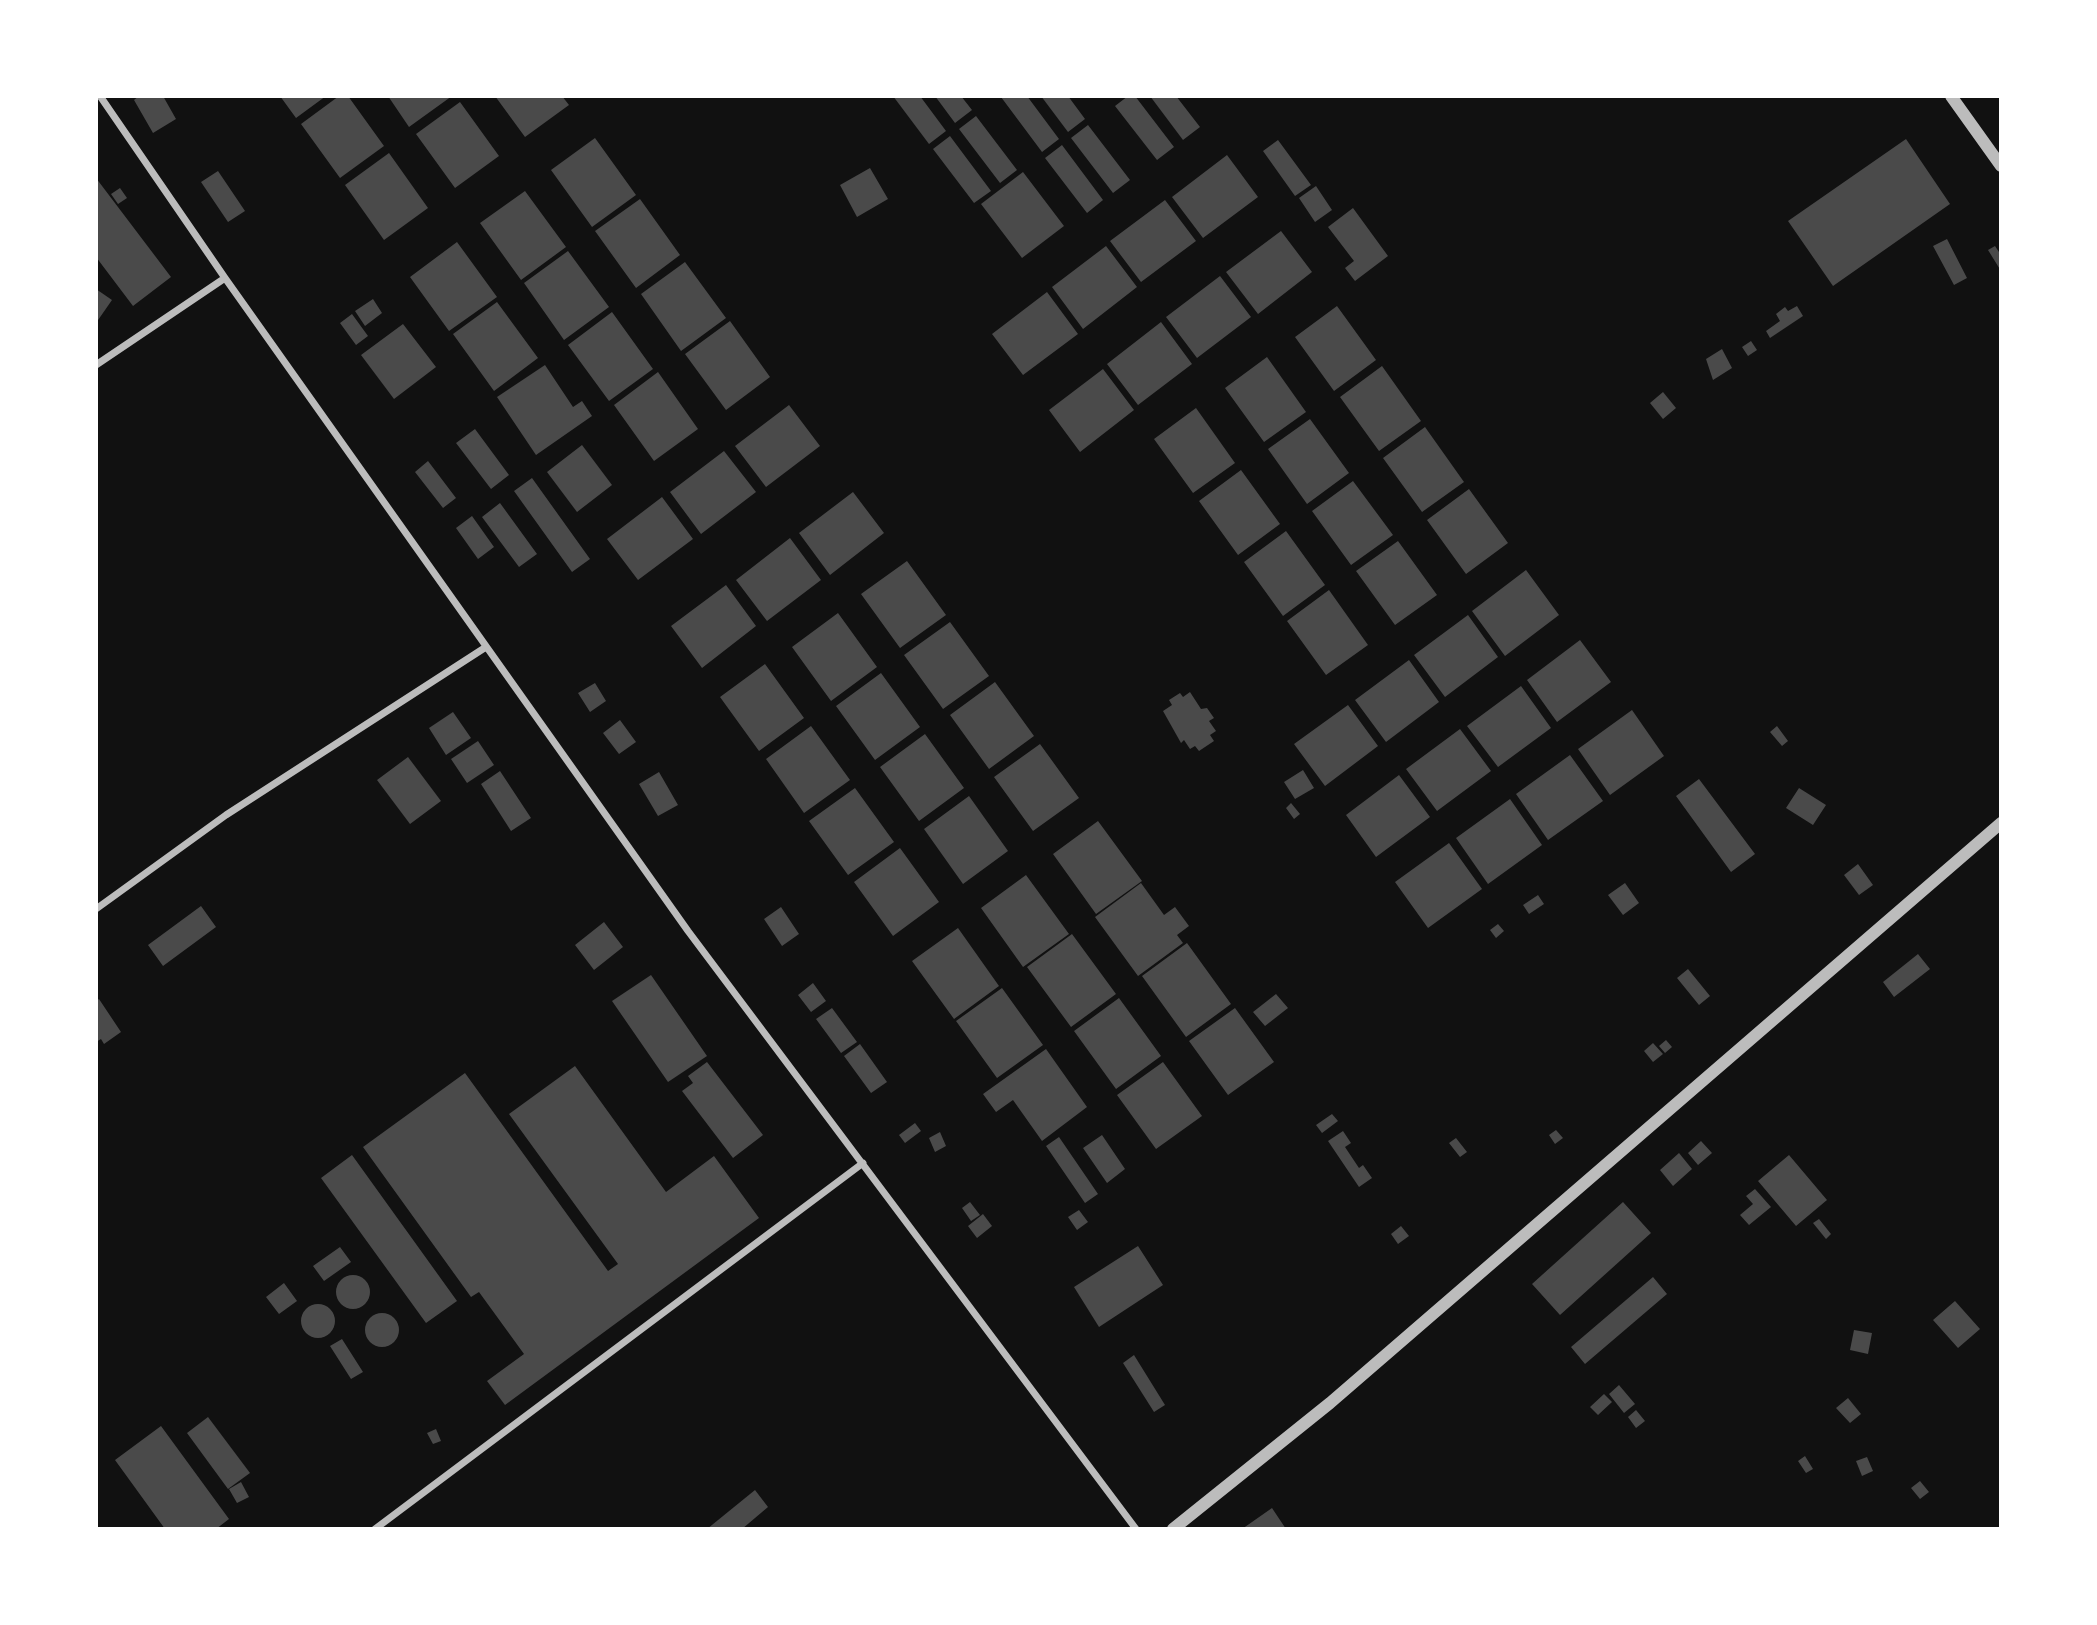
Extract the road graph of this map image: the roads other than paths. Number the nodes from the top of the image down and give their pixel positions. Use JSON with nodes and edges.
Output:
{"nodes":[{"id":1,"x":100,"y":96,"type":"edge"},
{"id":2,"x":1951,"y":96,"type":"edge"},
{"id":3,"x":2001,"y":166,"type":"edge"},
{"id":4,"x":225,"y":278,"type":"junction"},
{"id":5,"x":96,"y":365,"type":"edge"},
{"id":6,"x":486,"y":647,"type":"junction"},
{"id":7,"x":2001,"y":823,"type":"edge"},
{"id":8,"x":96,"y":909,"type":"edge"},
{"id":9,"x":863,"y":1163,"type":"junction"},
{"id":10,"x":375,"y":1529,"type":"edge"},
{"id":11,"x":1136,"y":1529,"type":"edge"},
{"id":12,"x":1173,"y":1529,"type":"edge"}],
"edges":[{"from":1,"to":4,"type":"street"},
{"from":2,"to":3,"type":"street"},
{"from":4,"to":5,"type":"street"},
{"from":4,"to":6,"type":"street"},
{"from":6,"to":8,"type":"street"},
{"from":6,"to":9,"type":"street"},
{"from":7,"to":12,"type":"street"},
{"from":9,"to":10,"type":"street"},
{"from":9,"to":11,"type":"street"}]}
